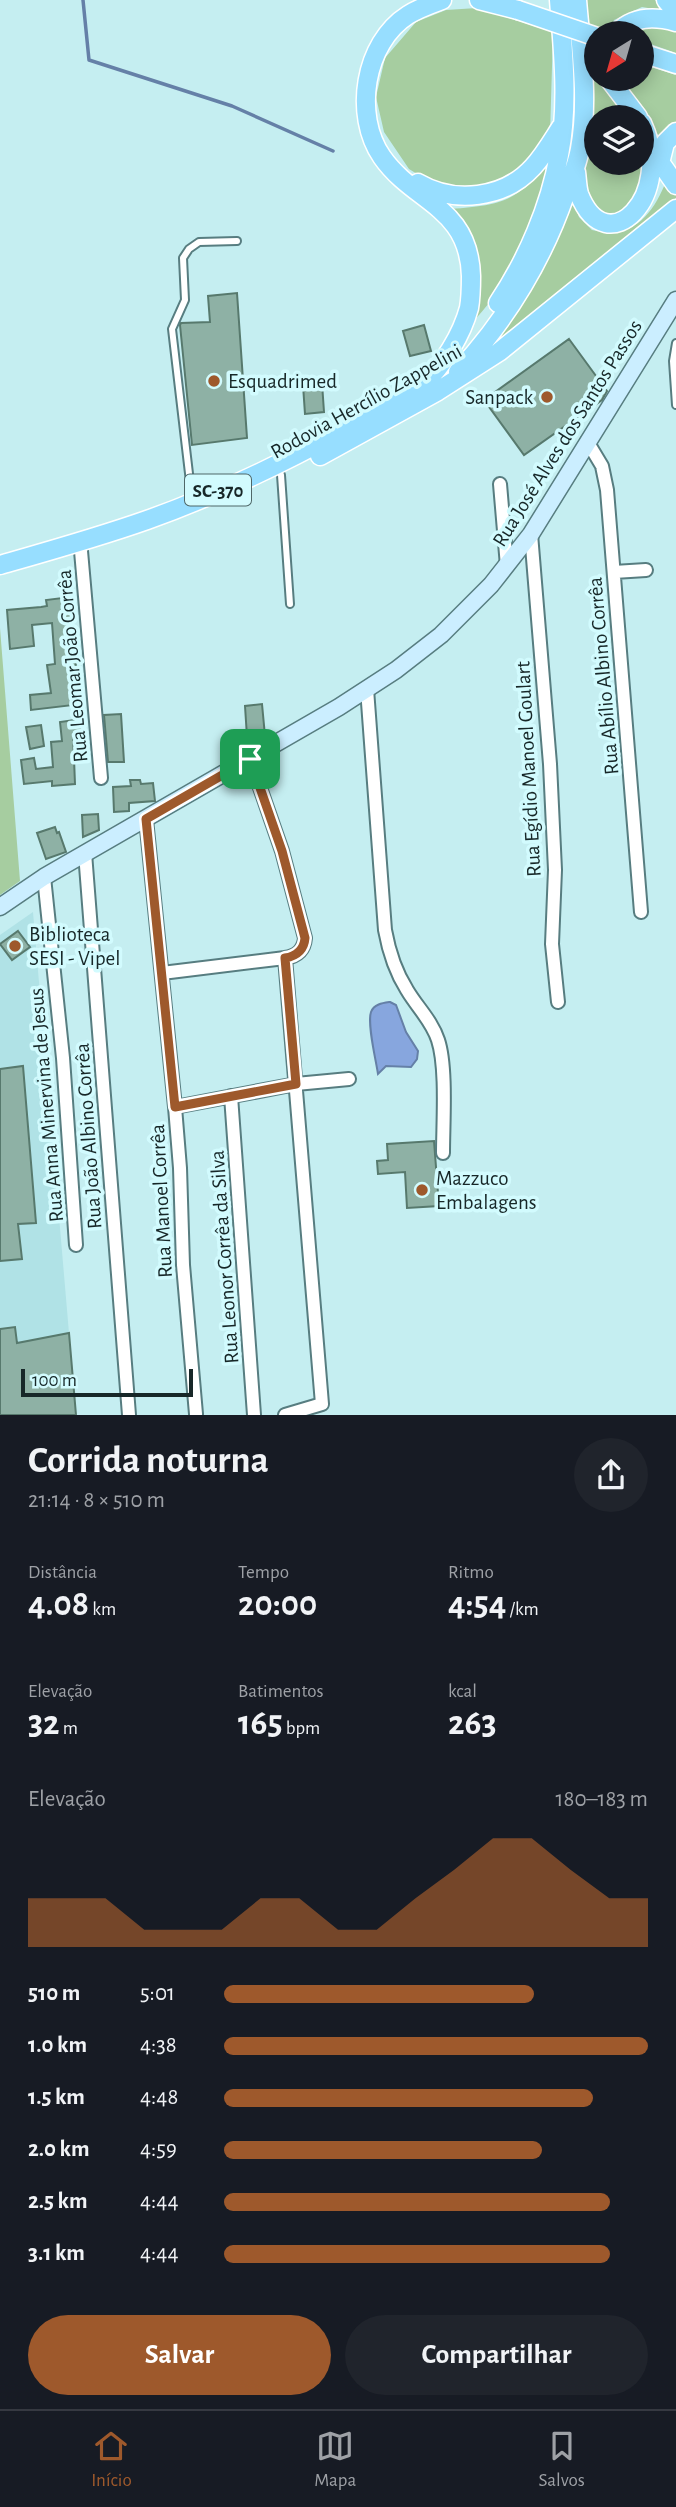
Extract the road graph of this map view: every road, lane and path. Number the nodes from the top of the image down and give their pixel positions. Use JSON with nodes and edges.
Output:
{"nodes":[{"id":1,"x":442,"y":0,"type":"edge"},
{"id":2,"x":480,"y":0,"type":"edge"},
{"id":3,"x":559,"y":0,"type":"edge"},
{"id":4,"x":577,"y":0,"type":"edge"},
{"id":5,"x":666,"y":0,"type":"edge"},
{"id":6,"x":676,"y":12,"type":"edge"},
{"id":7,"x":634,"y":21,"type":"edge"},
{"id":8,"x":676,"y":22,"type":"edge"},
{"id":9,"x":584,"y":33,"type":"edge"},
{"id":10,"x":654,"y":57,"type":"edge"},
{"id":11,"x":676,"y":64,"type":"edge"},
{"id":12,"x":618,"y":91,"type":"edge"},
{"id":13,"x":629,"y":105,"type":"edge"},
{"id":14,"x":563,"y":124,"type":"junction"},
{"id":15,"x":676,"y":132,"type":"edge"},
{"id":16,"x":654,"y":140,"type":"edge"},
{"id":17,"x":661,"y":162,"type":"junction"},
{"id":18,"x":575,"y":169,"type":"junction"},
{"id":19,"x":395,"y":172,"type":"junction"},
{"id":20,"x":676,"y":185,"type":"edge"},
{"id":21,"x":676,"y":209,"type":"edge"},
{"id":22,"x":237,"y":240,"type":"dead end"},
{"id":23,"x":676,"y":300,"type":"edge"},
{"id":24,"x":676,"y":343,"type":"edge"},
{"id":25,"x":430,"y":388,"type":"junction"},
{"id":26,"x":676,"y":405,"type":"edge"},
{"id":27,"x":587,"y":442,"type":"junction"},
{"id":28,"x":281,"y":475,"type":"junction"},
{"id":29,"x":500,"y":484,"type":"dead end"},
{"id":30,"x":192,"y":501,"type":"junction"},
{"id":31,"x":531,"y":534,"type":"junction"},
{"id":32,"x":81,"y":551,"type":"junction"},
{"id":33,"x":0,"y":565,"type":"edge"},
{"id":34,"x":507,"y":566,"type":"junction"},
{"id":35,"x":646,"y":570,"type":"dead end"},
{"id":36,"x":614,"y":572,"type":"junction"},
{"id":37,"x":0,"y":575,"type":"edge"},
{"id":38,"x":290,"y":604,"type":"dead end"},
{"id":39,"x":368,"y":690,"type":"junction"},
{"id":40,"x":250,"y":759,"type":"junction"},
{"id":41,"x":101,"y":778,"type":"dead end"},
{"id":42,"x":146,"y":819,"type":"junction"},
{"id":43,"x":86,"y":853,"type":"junction"},
{"id":44,"x":44,"y":877,"type":"junction"},
{"id":45,"x":0,"y":907,"type":"edge"},
{"id":46,"x":641,"y":912,"type":"dead end"},
{"id":47,"x":285,"y":958,"type":"junction"},
{"id":48,"x":162,"y":972,"type":"junction"},
{"id":49,"x":558,"y":1002,"type":"dead end"},
{"id":50,"x":349,"y":1079,"type":"dead end"},
{"id":51,"x":296,"y":1084,"type":"junction"},
{"id":52,"x":231,"y":1096,"type":"junction"},
{"id":53,"x":175,"y":1107,"type":"junction"},
{"id":54,"x":443,"y":1153,"type":"dead end"},
{"id":55,"x":76,"y":1245,"type":"dead end"},
{"id":56,"x":196,"y":1414,"type":"edge"},
{"id":57,"x":129,"y":1415,"type":"edge"},
{"id":58,"x":254,"y":1415,"type":"edge"},
{"id":59,"x":285,"y":1415,"type":"edge"}],
"edges":[{"from":1,"to":19,"type":"main road","name":"Rodovia Hercílio Zappelini","number":"SC-370"},
{"from":2,"to":9,"type":"main road","bridge":true},
{"from":3,"to":14,"type":"main road","number":"SC-370"},
{"from":4,"to":18,"type":"main road","number":"SC-370"},
{"from":5,"to":6,"type":"main road"},
{"from":7,"to":8,"type":"main road"},
{"from":10,"to":11,"type":"main road"},
{"from":12,"to":13,"type":"main road"},
{"from":14,"to":19,"type":"main road"},
{"from":14,"to":25,"type":"main road","number":"SC-370"},
{"from":15,"to":17,"type":"main road"},
{"from":16,"to":17,"type":"main road"},
{"from":17,"to":18,"type":"main road"},
{"from":17,"to":20,"type":"main road"},
{"from":18,"to":25,"type":"main road","number":"SC-370"},
{"from":19,"to":25,"type":"main road","name":"Rodovia Hercílio Zappelini","number":"SC-370"},
{"from":21,"to":25,"type":"main road","name":"Rodovia Hercílio Zappelini","number":"SC-370"},
{"from":22,"to":30,"type":"lane"},
{"from":23,"to":27,"type":"street","name":"Rua José Alves dos Santos Passos"},
{"from":24,"to":26,"type":"lane"},
{"from":25,"to":28,"type":"main road","name":"Rodovia Hercílio Zappelini","number":"SC-370"},
{"from":25,"to":30,"type":"main road","name":"Rodovia Hercílio Zappelini","number":"SC-370"},
{"from":27,"to":31,"type":"street","name":"Rua José Alves dos Santos Passos"},
{"from":27,"to":36,"type":"street","name":"Rua Abílio Albino Corrêa"},
{"from":28,"to":32,"type":"main road","name":"Rodovia Hercílio Zappelini","number":"SC-370"},
{"from":28,"to":38,"type":"lane"},
{"from":29,"to":34,"type":"street"},
{"from":30,"to":33,"type":"main road","name":"Rodovia Hercílio Zappelini","number":"SC-370"},
{"from":31,"to":34,"type":"street","name":"Rua José Alves dos Santos Passos"},
{"from":31,"to":49,"type":"street","name":"Rua Egídio Manoel Goulart"},
{"from":32,"to":37,"type":"main road","name":"Rodovia Hercílio Zappelini","number":"SC-370"},
{"from":32,"to":41,"type":"street","name":"Rua Leomar João Corrêa"},
{"from":34,"to":39,"type":"street","name":"Rua José Alves dos Santos Passos"},
{"from":35,"to":36,"type":"street"},
{"from":36,"to":46,"type":"street","name":"Rua Abílio Albino Corrêa"},
{"from":39,"to":40,"type":"street","name":"Rua José Alves dos Santos Passos"},
{"from":39,"to":54,"type":"street"},
{"from":40,"to":42,"type":"street","name":"Rua José Alves dos Santos Passos"},
{"from":40,"to":47,"type":"street"},
{"from":42,"to":43,"type":"street","name":"Rua José Alves dos Santos Passos"},
{"from":42,"to":48,"type":"street","name":"Rua Manoel Corrêa"},
{"from":43,"to":44,"type":"street","name":"Rua José Alves dos Santos Passos"},
{"from":43,"to":57,"type":"street","name":"Rua João Albino Corrêa"},
{"from":44,"to":45,"type":"street","name":"Rua José Alves dos Santos Passos"},
{"from":44,"to":55,"type":"street","name":"Rua Anna Minervina de Jesus"},
{"from":47,"to":48,"type":"street"},
{"from":47,"to":51,"type":"street"},
{"from":48,"to":53,"type":"street","name":"Rua Manoel Corrêa"},
{"from":50,"to":51,"type":"street"},
{"from":51,"to":52,"type":"street"},
{"from":51,"to":59,"type":"street"},
{"from":52,"to":53,"type":"street"},
{"from":52,"to":58,"type":"street","name":"Rua Leonor Corrêa da Silva"},
{"from":53,"to":56,"type":"street","name":"Rua Manoel Corrêa"}]}
